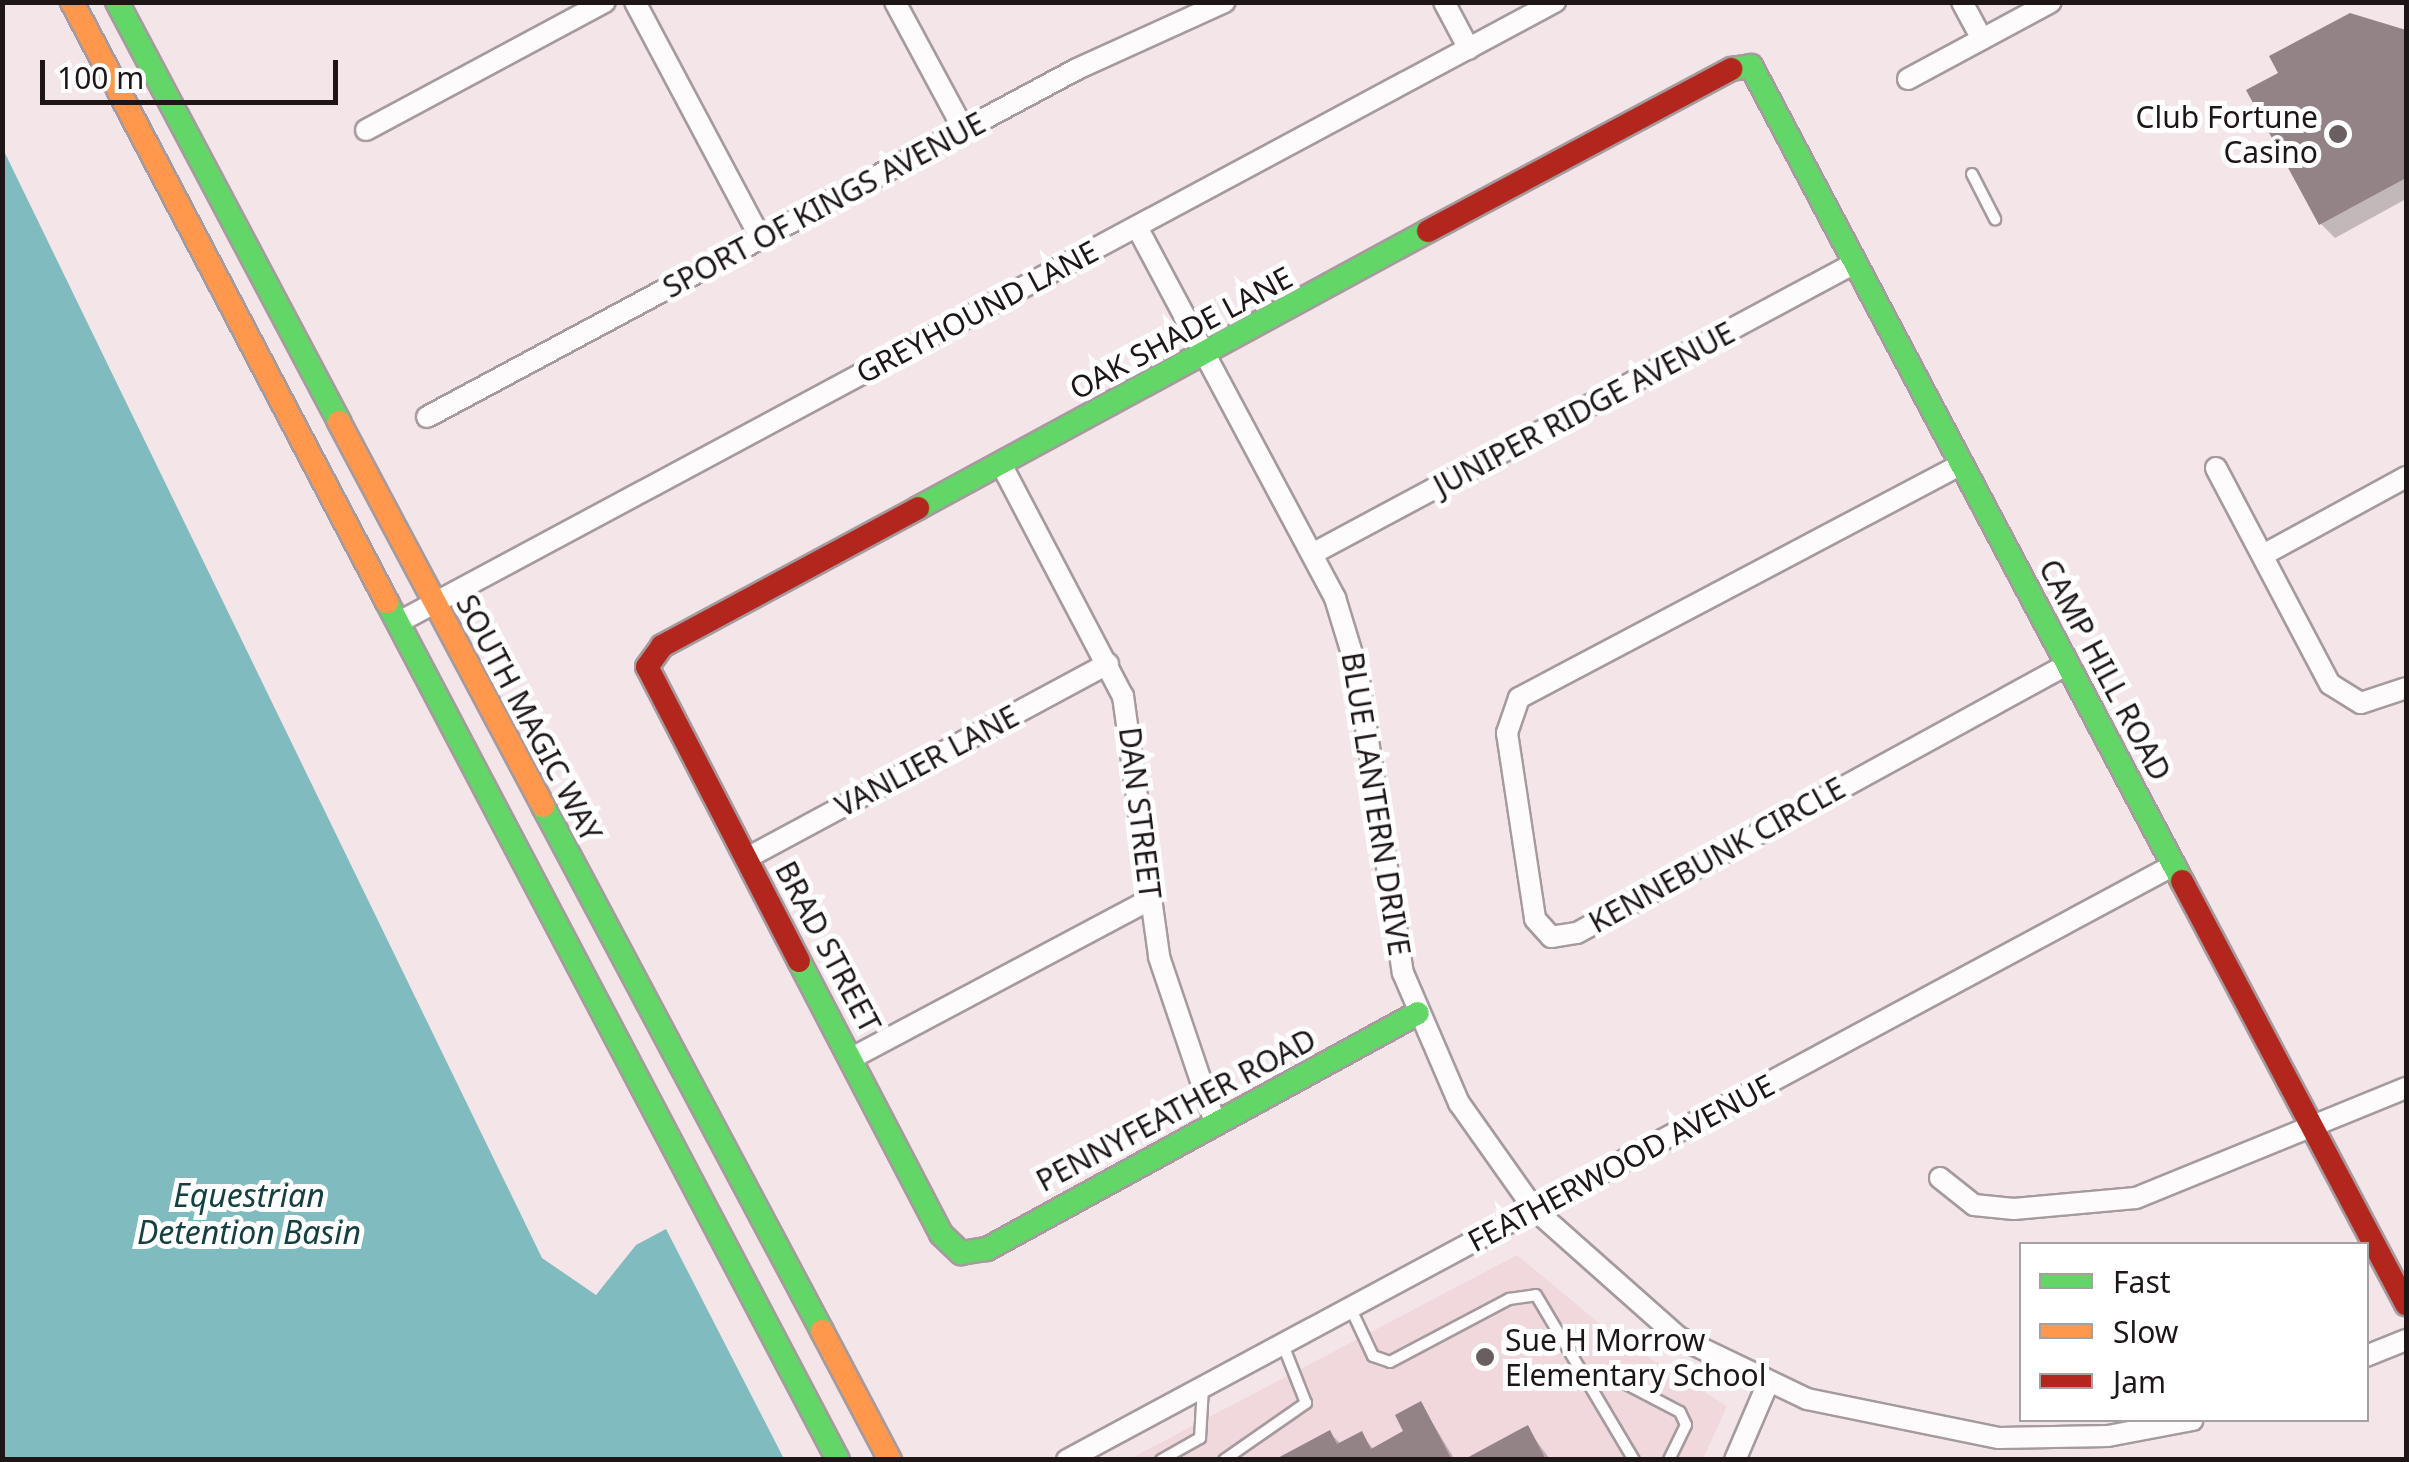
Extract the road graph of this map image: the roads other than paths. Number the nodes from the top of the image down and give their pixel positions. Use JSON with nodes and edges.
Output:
{"nodes":[{"id":1,"x":72,"y":2,"type":"edge"},
{"id":2,"x":117,"y":2,"type":"edge"},
{"id":3,"x":604,"y":2,"type":"edge"},
{"id":4,"x":634,"y":2,"type":"edge"},
{"id":5,"x":896,"y":2,"type":"edge"},
{"id":6,"x":1225,"y":2,"type":"edge"},
{"id":7,"x":1444,"y":2,"type":"edge"},
{"id":8,"x":1555,"y":2,"type":"edge"},
{"id":9,"x":1962,"y":2,"type":"edge"},
{"id":10,"x":2052,"y":2,"type":"edge"},
{"id":11,"x":1982,"y":39,"type":"junction"},
{"id":12,"x":1468,"y":49,"type":"junction"},
{"id":13,"x":1751,"y":66,"type":"joint"},
{"id":14,"x":1908,"y":79,"type":"dead end"},
{"id":15,"x":366,"y":130,"type":"dead end"},
{"id":16,"x":964,"y":130,"type":"junction"},
{"id":17,"x":1972,"y":174,"type":"dead end"},
{"id":18,"x":1995,"y":218,"type":"dead end"},
{"id":19,"x":1137,"y":227,"type":"junction"},
{"id":20,"x":761,"y":238,"type":"junction"},
{"id":21,"x":1855,"y":263,"type":"junction"},
{"id":22,"x":1206,"y":354,"type":"junction"},
{"id":23,"x":427,"y":417,"type":"dead end"},
{"id":24,"x":1002,"y":464,"type":"junction"},
{"id":25,"x":1962,"y":464,"type":"junction"},
{"id":26,"x":2216,"y":468,"type":"dead end"},
{"id":27,"x":2406,"y":476,"type":"edge"},
{"id":28,"x":1312,"y":554,"type":"junction"},
{"id":29,"x":2262,"y":554,"type":"junction"},
{"id":30,"x":434,"y":603,"type":"junction"},
{"id":31,"x":399,"y":622,"type":"junction"},
{"id":32,"x":1108,"y":664,"type":"junction"},
{"id":33,"x":2068,"y":664,"type":"junction"},
{"id":34,"x":647,"y":666,"type":"joint"},
{"id":35,"x":2406,"y":688,"type":"edge"},
{"id":36,"x":746,"y":858,"type":"junction"},
{"id":37,"x":2174,"y":866,"type":"junction"},
{"id":38,"x":1151,"y":899,"type":"junction"},
{"id":39,"x":1418,"y":1014,"type":"junction"},
{"id":40,"x":852,"y":1058,"type":"junction"},
{"id":41,"x":2406,"y":1088,"type":"edge"},
{"id":42,"x":1215,"y":1122,"type":"junction"},
{"id":43,"x":2314,"y":1128,"type":"junction"},
{"id":44,"x":1940,"y":1178,"type":"dead end"},
{"id":45,"x":1534,"y":1209,"type":"junction"},
{"id":46,"x":960,"y":1253,"type":"joint"},
{"id":47,"x":2406,"y":1304,"type":"edge"},
{"id":48,"x":1350,"y":1308,"type":"junction"},
{"id":49,"x":2406,"y":1340,"type":"edge"},
{"id":50,"x":1282,"y":1344,"type":"junction"},
{"id":51,"x":2369,"y":1355,"type":"edge"},
{"id":52,"x":1591,"y":1380,"type":"junction"},
{"id":53,"x":1768,"y":1383,"type":"junction"},
{"id":54,"x":1203,"y":1387,"type":"junction"},
{"id":55,"x":2182,"y":1422,"type":"edge"},
{"id":56,"x":838,"y":1460,"type":"edge"},
{"id":57,"x":890,"y":1460,"type":"edge"},
{"id":58,"x":1067,"y":1460,"type":"edge"},
{"id":59,"x":1161,"y":1460,"type":"edge"},
{"id":60,"x":1224,"y":1460,"type":"edge"},
{"id":61,"x":1634,"y":1460,"type":"edge"},
{"id":62,"x":1669,"y":1460,"type":"edge"},
{"id":63,"x":1735,"y":1460,"type":"edge"}],
"edges":[{"from":1,"to":31,"type":"street"},
{"from":2,"to":30,"type":"street","name":"SOUTH MAGIC WAY"},
{"from":3,"to":15,"type":"street"},
{"from":4,"to":20,"type":"street"},
{"from":5,"to":16,"type":"street"},
{"from":6,"to":16,"type":"street","name":"SPORT OF KINGS AVENUE"},
{"from":7,"to":12,"type":"street"},
{"from":8,"to":12,"type":"street","name":"GREYHOUND LANE"},
{"from":9,"to":11,"type":"street"},
{"from":10,"to":11,"type":"street"},
{"from":11,"to":14,"type":"street"},
{"from":12,"to":19,"type":"street","name":"GREYHOUND LANE"},
{"from":13,"to":21,"type":"street","name":"CAMP HILL ROAD"},
{"from":13,"to":22,"type":"street","name":"OAK SHADE LANE"},
{"from":16,"to":20,"type":"street","name":"SPORT OF KINGS AVENUE"},
{"from":17,"to":18,"type":"lane"},
{"from":19,"to":22,"type":"street","name":"BLUE LANTERN DRIVE"},
{"from":19,"to":30,"type":"street","name":"GREYHOUND LANE"},
{"from":20,"to":23,"type":"street","name":"SPORT OF KINGS AVENUE"},
{"from":21,"to":25,"type":"street","name":"CAMP HILL ROAD"},
{"from":21,"to":28,"type":"street","name":"JUNIPER RIDGE AVENUE"},
{"from":22,"to":24,"type":"street","name":"OAK SHADE LANE"},
{"from":22,"to":28,"type":"street","name":"BLUE LANTERN DRIVE"},
{"from":24,"to":32,"type":"street","name":"DAN STREET"},
{"from":24,"to":34,"type":"street","name":"OAK SHADE LANE"},
{"from":25,"to":33,"type":"street","name":"CAMP HILL ROAD"},
{"from":25,"to":33,"type":"street","name":"KENNEBUNK CIRCLE"},
{"from":26,"to":29,"type":"street"},
{"from":27,"to":29,"type":"street"},
{"from":28,"to":39,"type":"street","name":"BLUE LANTERN DRIVE"},
{"from":29,"to":35,"type":"street"},
{"from":30,"to":31,"type":"street","name":"GREYHOUND LANE"},
{"from":30,"to":57,"type":"street","name":"SOUTH MAGIC WAY"},
{"from":31,"to":56,"type":"street"},
{"from":32,"to":36,"type":"street","name":"VANLIER LANE"},
{"from":32,"to":38,"type":"street","name":"DAN STREET"},
{"from":33,"to":37,"type":"street","name":"CAMP HILL ROAD"},
{"from":34,"to":36,"type":"street","name":"BRAD STREET"},
{"from":36,"to":40,"type":"street","name":"BRAD STREET"},
{"from":37,"to":43,"type":"street","name":"CAMP HILL ROAD"},
{"from":37,"to":45,"type":"street","name":"FEATHERWOOD AVENUE"},
{"from":38,"to":40,"type":"street"},
{"from":38,"to":42,"type":"street","name":"DAN STREET"},
{"from":39,"to":42,"type":"street","name":"PENNYFEATHER ROAD"},
{"from":39,"to":45,"type":"street","name":"BLUE LANTERN DRIVE"},
{"from":40,"to":46,"type":"street","name":"BRAD STREET"},
{"from":41,"to":43,"type":"street"},
{"from":42,"to":46,"type":"street","name":"PENNYFEATHER ROAD"},
{"from":43,"to":44,"type":"street"},
{"from":43,"to":47,"type":"street","name":"CAMP HILL ROAD"},
{"from":45,"to":48,"type":"street","name":"FEATHERWOOD AVENUE"},
{"from":45,"to":53,"type":"street","name":"BLUE LANTERN DRIVE"},
{"from":48,"to":50,"type":"street","name":"FEATHERWOOD AVENUE"},
{"from":48,"to":52,"type":"lane"},
{"from":49,"to":51,"type":"street"},
{"from":50,"to":54,"type":"street","name":"FEATHERWOOD AVENUE"},
{"from":50,"to":60,"type":"lane"},
{"from":52,"to":61,"type":"lane"},
{"from":52,"to":62,"type":"lane"},
{"from":53,"to":55,"type":"street","name":"BLUE LANTERN DRIVE"},
{"from":53,"to":63,"type":"street"},
{"from":54,"to":58,"type":"street","name":"FEATHERWOOD AVENUE"},
{"from":54,"to":59,"type":"lane"}]}
